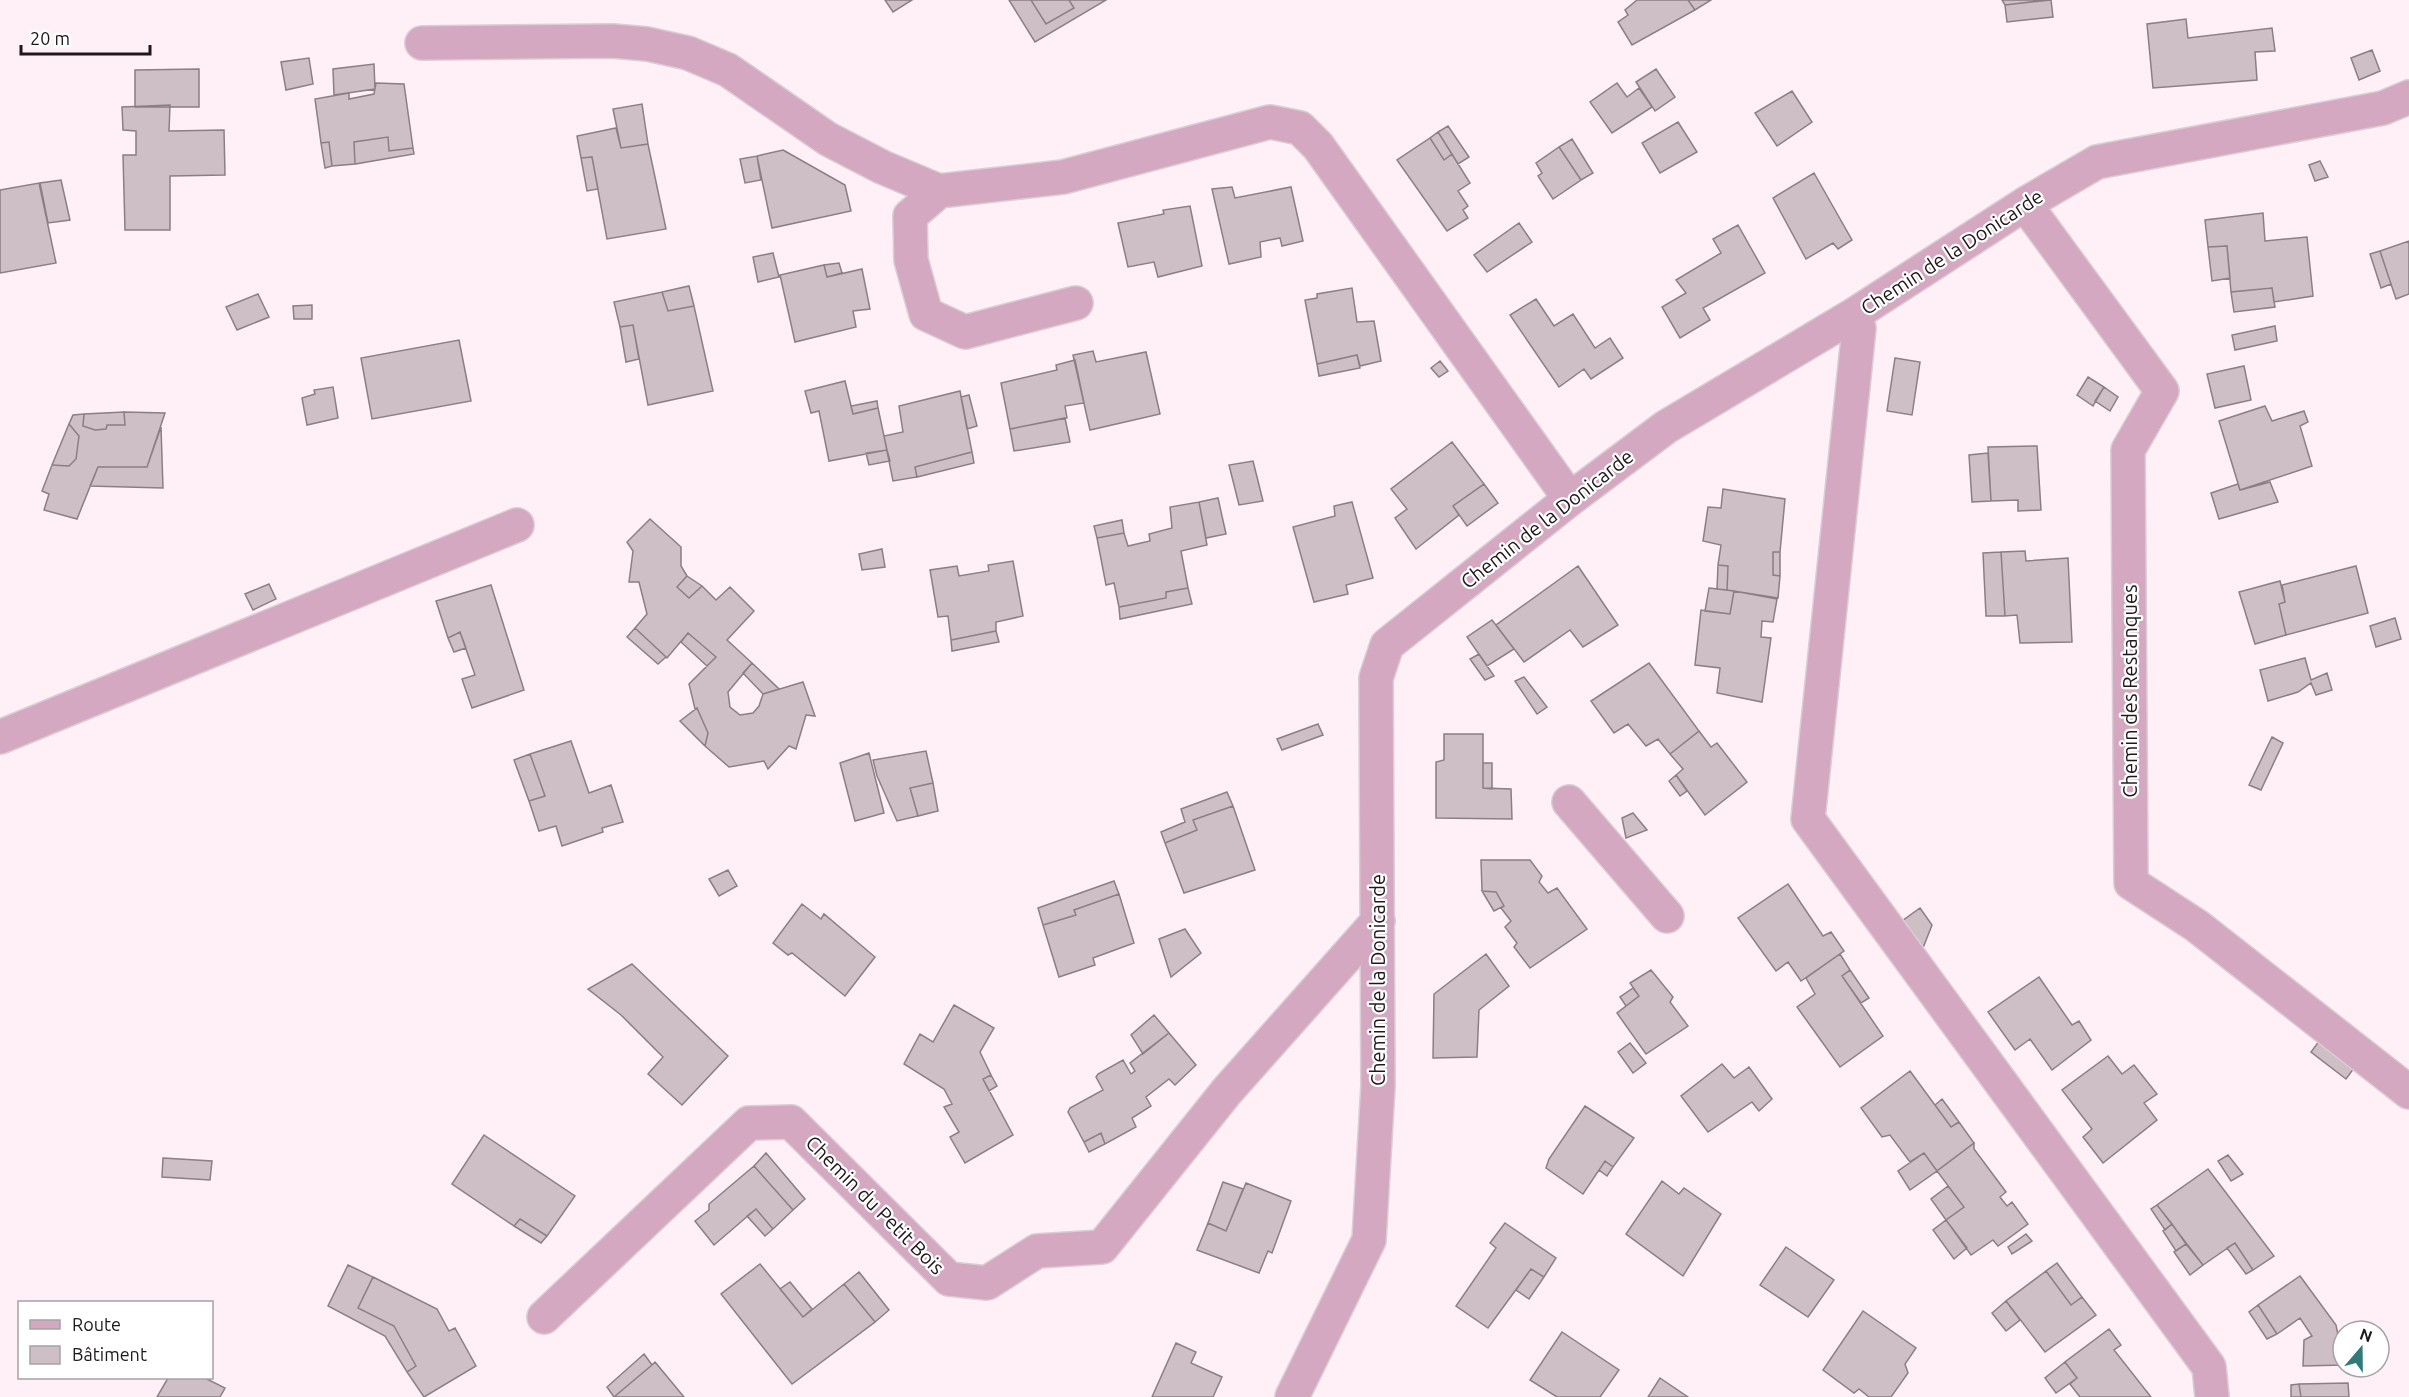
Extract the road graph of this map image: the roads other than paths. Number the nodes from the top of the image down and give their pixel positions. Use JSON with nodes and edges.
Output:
{"nodes":[{"id":1,"x":422,"y":43,"type":"dead end"},
{"id":2,"x":2409,"y":97,"type":"edge"},
{"id":3,"x":939,"y":191,"type":"junction"},
{"id":4,"x":2025,"y":204,"type":"junction"},
{"id":5,"x":1076,"y":303,"type":"dead end"},
{"id":6,"x":1852,"y":316,"type":"junction"},
{"id":7,"x":1570,"y":499,"type":"junction"},
{"id":8,"x":517,"y":525,"type":"dead end"},
{"id":9,"x":0,"y":737,"type":"edge"},
{"id":10,"x":1569,"y":802,"type":"dead end"},
{"id":11,"x":1667,"y":916,"type":"dead end"},
{"id":12,"x":1378,"y":921,"type":"junction"},
{"id":13,"x":2409,"y":1092,"type":"edge"},
{"id":14,"x":544,"y":1317,"type":"dead end"},
{"id":15,"x":1292,"y":1397,"type":"edge"},
{"id":16,"x":2212,"y":1397,"type":"edge"}],
"edges":[{"from":1,"to":3,"type":"street"},
{"from":2,"to":4,"type":"street","name":"Chemin de la Donicarde"},
{"from":3,"to":5,"type":"street"},
{"from":3,"to":7,"type":"street"},
{"from":4,"to":6,"type":"street","name":"Chemin de la Donicarde"},
{"from":4,"to":13,"type":"street","name":"Chemin des Restanques"},
{"from":6,"to":7,"type":"street","name":"Chemin de la Donicarde"},
{"from":6,"to":16,"type":"street"},
{"from":7,"to":12,"type":"street","name":"Chemin de la Donicarde"},
{"from":8,"to":9,"type":"street"},
{"from":10,"to":11,"type":"street"},
{"from":12,"to":14,"type":"street","name":"Chemin du Petit Bois"},
{"from":12,"to":15,"type":"street","name":"Chemin de la Donicarde"}]}
